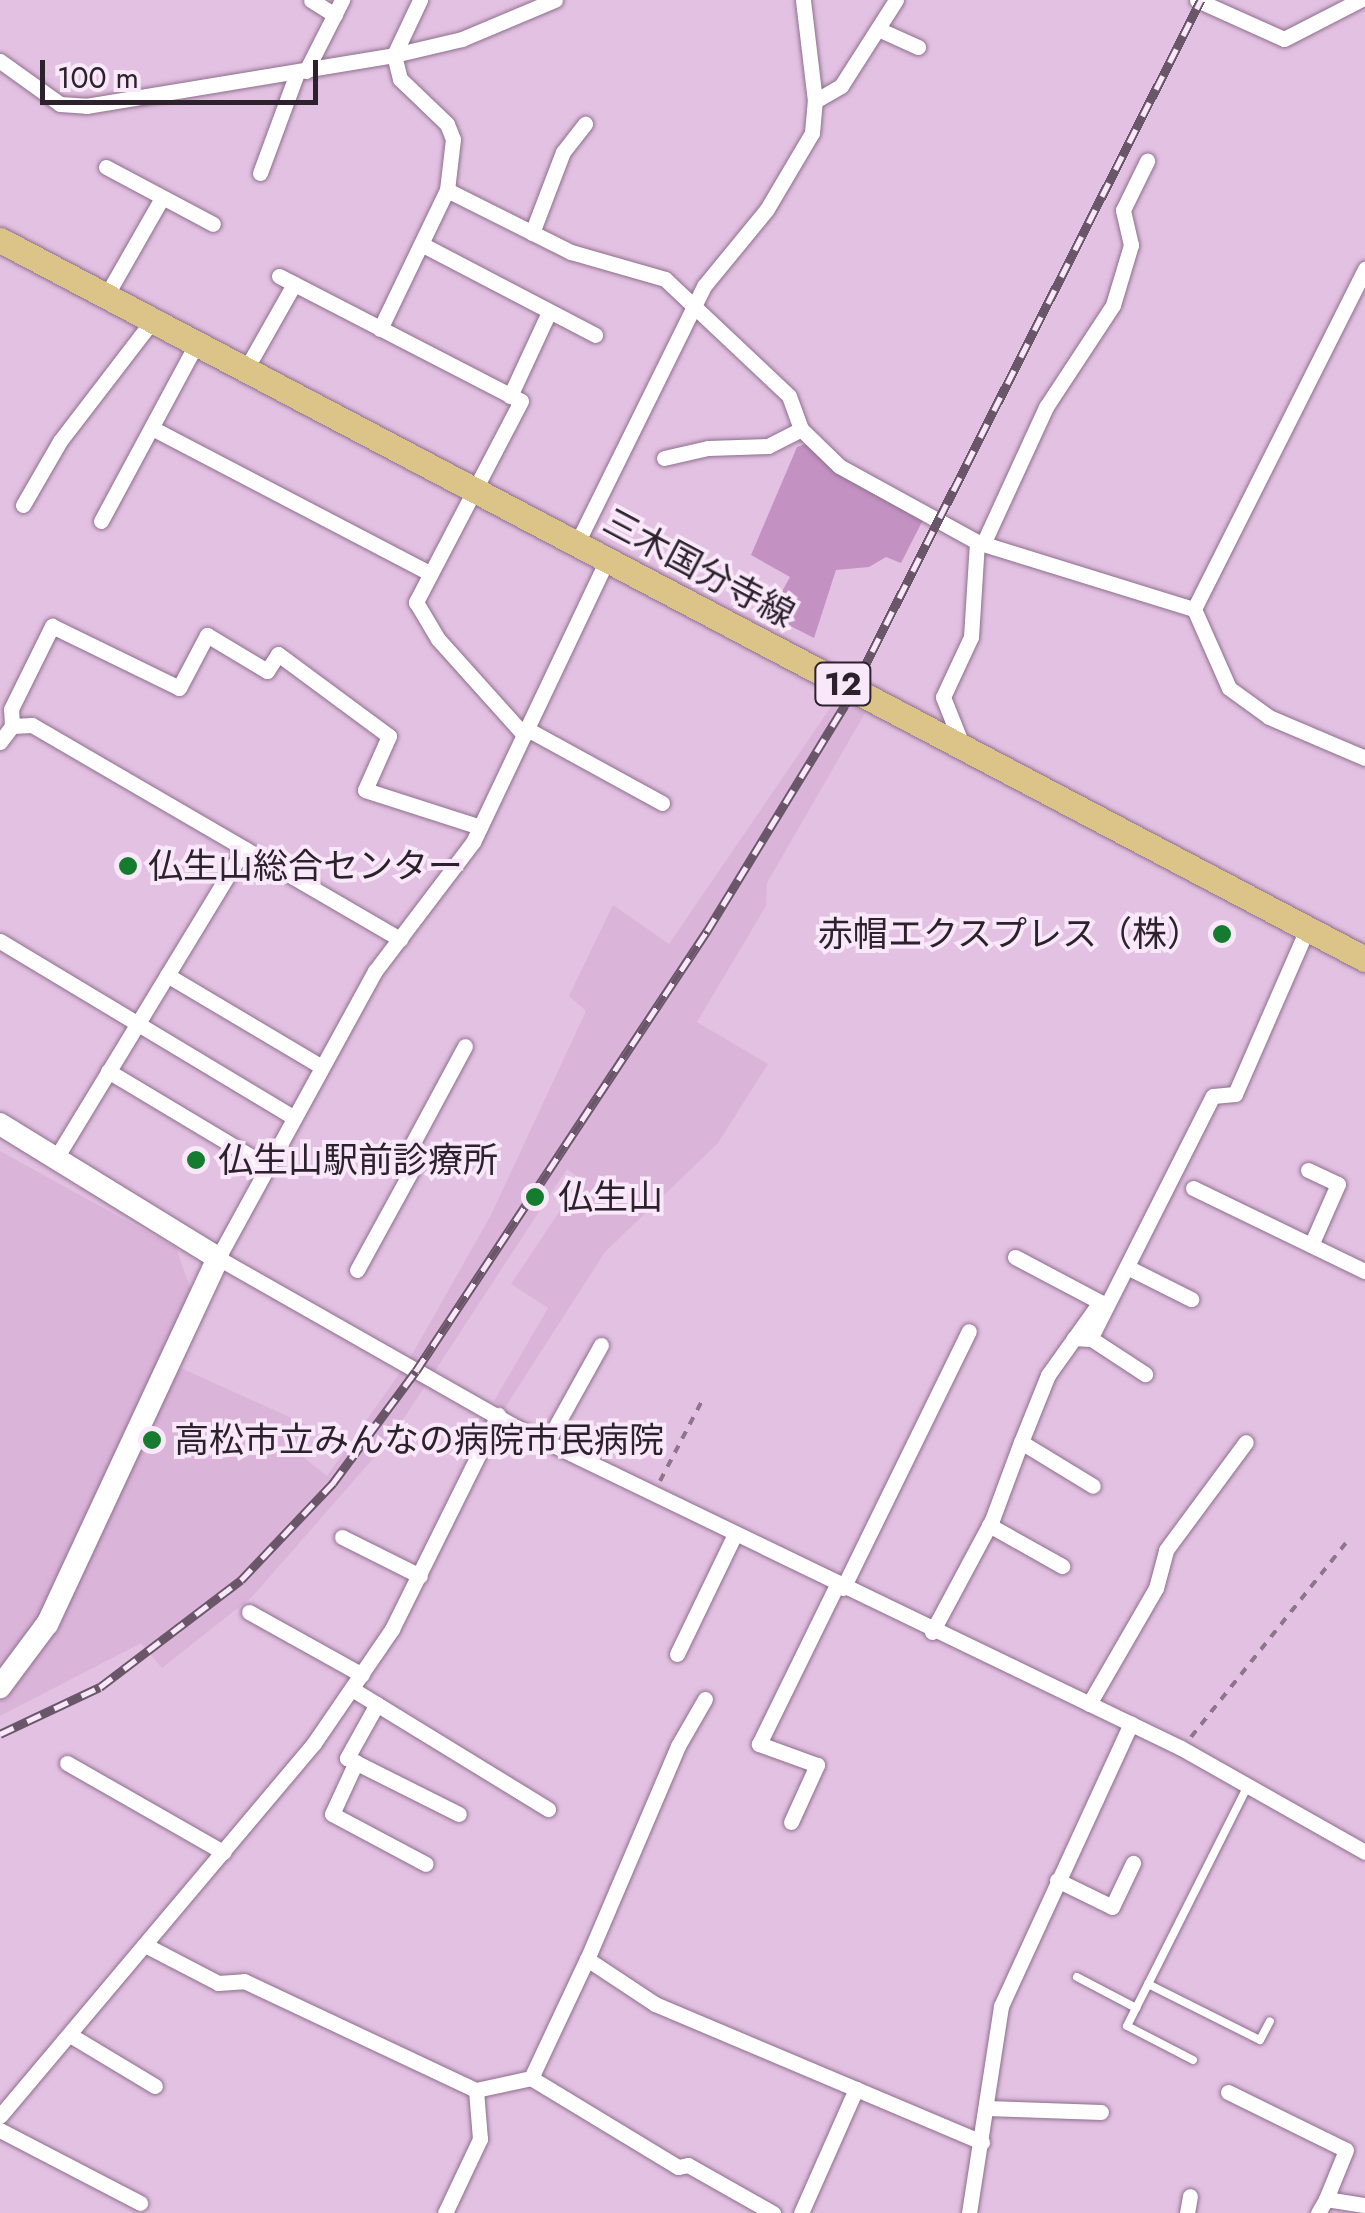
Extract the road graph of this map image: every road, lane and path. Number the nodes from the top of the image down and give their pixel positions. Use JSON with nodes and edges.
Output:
{"nodes":[{"id":1,"x":311,"y":0,"type":"edge"},
{"id":2,"x":420,"y":0,"type":"edge"},
{"id":3,"x":555,"y":0,"type":"edge"},
{"id":4,"x":803,"y":0,"type":"edge"},
{"id":5,"x":896,"y":0,"type":"edge"},
{"id":6,"x":1197,"y":0,"type":"edge"},
{"id":7,"x":1360,"y":0,"type":"edge"},
{"id":8,"x":338,"y":8,"type":"edge"},
{"id":9,"x":878,"y":29,"type":"junction"},
{"id":10,"x":918,"y":47,"type":"dead end"},
{"id":11,"x":394,"y":54,"type":"junction"},
{"id":12,"x":0,"y":61,"type":"edge"},
{"id":13,"x":302,"y":72,"type":"junction"},
{"id":14,"x":815,"y":101,"type":"junction"},
{"id":15,"x":585,"y":124,"type":"dead end"},
{"id":16,"x":1146,"y":161,"type":"dead end"},
{"id":17,"x":106,"y":167,"type":"dead end"},
{"id":18,"x":260,"y":173,"type":"dead end"},
{"id":19,"x":446,"y":190,"type":"junction"},
{"id":20,"x":162,"y":198,"type":"junction"},
{"id":21,"x":212,"y":224,"type":"dead end"},
{"id":22,"x":532,"y":233,"type":"junction"},
{"id":23,"x":0,"y":240,"type":"edge"},
{"id":24,"x":424,"y":246,"type":"junction"},
{"id":25,"x":1365,"y":268,"type":"edge"},
{"id":26,"x":279,"y":276,"type":"dead end"},
{"id":27,"x":294,"y":284,"type":"junction"},
{"id":28,"x":106,"y":296,"type":"junction"},
{"id":29,"x":694,"y":304,"type":"junction"},
{"id":30,"x":550,"y":312,"type":"junction"},
{"id":31,"x":152,"y":320,"type":"junction"},
{"id":32,"x":380,"y":329,"type":"junction"},
{"id":33,"x":595,"y":336,"type":"dead end"},
{"id":34,"x":197,"y":343,"type":"junction"},
{"id":35,"x":246,"y":369,"type":"junction"},
{"id":36,"x":510,"y":396,"type":"junction"},
{"id":37,"x":154,"y":429,"type":"junction"},
{"id":38,"x":801,"y":429,"type":"junction"},
{"id":39,"x":664,"y":458,"type":"dead end"},
{"id":40,"x":475,"y":489,"type":"junction"},
{"id":41,"x":23,"y":505,"type":"dead end"},
{"id":42,"x":101,"y":521,"type":"dead end"},
{"id":43,"x":577,"y":543,"type":"junction"},
{"id":44,"x":980,"y":543,"type":"junction"},
{"id":45,"x":606,"y":560,"type":"junction"},
{"id":46,"x":430,"y":572,"type":"junction"},
{"id":47,"x":1194,"y":609,"type":"junction"},
{"id":48,"x":12,"y":726,"type":"junction"},
{"id":49,"x":526,"y":732,"type":"junction"},
{"id":50,"x":0,"y":742,"type":"edge"},
{"id":51,"x":963,"y":746,"type":"junction"},
{"id":52,"x":1365,"y":758,"type":"edge"},
{"id":53,"x":662,"y":803,"type":"dead end"},
{"id":54,"x":480,"y":827,"type":"junction"},
{"id":55,"x":244,"y":849,"type":"junction"},
{"id":56,"x":1307,"y":929,"type":"junction"},
{"id":57,"x":400,"y":939,"type":"junction"},
{"id":58,"x":0,"y":942,"type":"edge"},
{"id":59,"x":1365,"y":959,"type":"edge"},
{"id":60,"x":168,"y":974,"type":"junction"},
{"id":61,"x":138,"y":1022,"type":"junction"},
{"id":62,"x":465,"y":1046,"type":"dead end"},
{"id":63,"x":322,"y":1067,"type":"junction"},
{"id":64,"x":108,"y":1071,"type":"junction"},
{"id":65,"x":294,"y":1118,"type":"junction"},
{"id":66,"x":0,"y":1124,"type":"edge"},
{"id":67,"x":56,"y":1158,"type":"junction"},
{"id":68,"x":267,"y":1166,"type":"junction"},
{"id":69,"x":1308,"y":1170,"type":"dead end"},
{"id":70,"x":1193,"y":1188,"type":"dead end"},
{"id":71,"x":1312,"y":1243,"type":"junction"},
{"id":72,"x":1015,"y":1257,"type":"dead end"},
{"id":73,"x":218,"y":1258,"type":"junction"},
{"id":74,"x":1127,"y":1267,"type":"junction"},
{"id":75,"x":357,"y":1270,"type":"dead end"},
{"id":76,"x":1365,"y":1270,"type":"edge"},
{"id":77,"x":1191,"y":1299,"type":"dead end"},
{"id":78,"x":969,"y":1331,"type":"dead end"},
{"id":79,"x":1082,"y":1338,"type":"junction"},
{"id":80,"x":601,"y":1345,"type":"dead end"},
{"id":81,"x":1145,"y":1374,"type":"dead end"},
{"id":82,"x":704,"y":1397,"type":"dead end"},
{"id":83,"x":498,"y":1415,"type":"junction"},
{"id":84,"x":547,"y":1442,"type":"junction"},
{"id":85,"x":1021,"y":1442,"type":"junction"},
{"id":86,"x":1246,"y":1442,"type":"dead end"},
{"id":87,"x":1092,"y":1486,"type":"dead end"},
{"id":88,"x":654,"y":1494,"type":"junction"},
{"id":89,"x":989,"y":1525,"type":"junction"},
{"id":90,"x":735,"y":1534,"type":"junction"},
{"id":91,"x":342,"y":1537,"type":"dead end"},
{"id":92,"x":1348,"y":1540,"type":"dead end"},
{"id":93,"x":1062,"y":1566,"type":"dead end"},
{"id":94,"x":420,"y":1576,"type":"junction"},
{"id":95,"x":840,"y":1586,"type":"junction"},
{"id":96,"x":248,"y":1612,"type":"dead end"},
{"id":97,"x":932,"y":1632,"type":"junction"},
{"id":98,"x":677,"y":1654,"type":"dead end"},
{"id":99,"x":362,"y":1675,"type":"junction"},
{"id":100,"x":0,"y":1687,"type":"edge"},
{"id":101,"x":352,"y":1689,"type":"junction"},
{"id":102,"x":705,"y":1699,"type":"dead end"},
{"id":103,"x":377,"y":1704,"type":"junction"},
{"id":104,"x":1089,"y":1704,"type":"junction"},
{"id":105,"x":1131,"y":1724,"type":"junction"},
{"id":106,"x":1185,"y":1745,"type":"dead end"},
{"id":107,"x":356,"y":1762,"type":"junction"},
{"id":108,"x":67,"y":1763,"type":"dead end"},
{"id":109,"x":1247,"y":1787,"type":"junction"},
{"id":110,"x":548,"y":1809,"type":"dead end"},
{"id":111,"x":459,"y":1814,"type":"dead end"},
{"id":112,"x":791,"y":1822,"type":"dead end"},
{"id":113,"x":223,"y":1852,"type":"junction"},
{"id":114,"x":1365,"y":1852,"type":"edge"},
{"id":115,"x":1133,"y":1863,"type":"dead end"},
{"id":116,"x":426,"y":1864,"type":"dead end"},
{"id":117,"x":1057,"y":1880,"type":"junction"},
{"id":118,"x":147,"y":1946,"type":"junction"},
{"id":119,"x":588,"y":1959,"type":"junction"},
{"id":120,"x":1077,"y":1976,"type":"dead end"},
{"id":121,"x":1148,"y":1984,"type":"junction"},
{"id":122,"x":1136,"y":2008,"type":"junction"},
{"id":123,"x":1270,"y":2021,"type":"dead end"},
{"id":124,"x":70,"y":2035,"type":"junction"},
{"id":125,"x":1192,"y":2060,"type":"dead end"},
{"id":126,"x":531,"y":2078,"type":"junction"},
{"id":127,"x":154,"y":2086,"type":"dead end"},
{"id":128,"x":856,"y":2088,"type":"junction"},
{"id":129,"x":476,"y":2090,"type":"junction"},
{"id":130,"x":1228,"y":2092,"type":"dead end"},
{"id":131,"x":988,"y":2108,"type":"junction"},
{"id":132,"x":1101,"y":2112,"type":"dead end"},
{"id":133,"x":0,"y":2116,"type":"edge"},
{"id":134,"x":0,"y":2130,"type":"edge"},
{"id":135,"x":982,"y":2142,"type":"junction"},
{"id":136,"x":1190,"y":2196,"type":"dead end"},
{"id":137,"x":140,"y":2203,"type":"dead end"},
{"id":138,"x":1322,"y":2206,"type":"edge"},
{"id":139,"x":1365,"y":2206,"type":"edge"},
{"id":140,"x":445,"y":2213,"type":"edge"},
{"id":141,"x":773,"y":2213,"type":"edge"},
{"id":142,"x":801,"y":2213,"type":"edge"},
{"id":143,"x":968,"y":2213,"type":"edge"},
{"id":144,"x":1187,"y":2213,"type":"edge"}],
"edges":[{"from":1,"to":8,"type":"street"},
{"from":2,"to":11,"type":"street"},
{"from":3,"to":11,"type":"street"},
{"from":4,"to":14,"type":"street"},
{"from":5,"to":9,"type":"street"},
{"from":6,"to":7,"type":"street"},
{"from":8,"to":13,"type":"street"},
{"from":9,"to":10,"type":"street"},
{"from":9,"to":14,"type":"street"},
{"from":11,"to":13,"type":"street"},
{"from":11,"to":19,"type":"street"},
{"from":12,"to":13,"type":"street"},
{"from":13,"to":18,"type":"street"},
{"from":14,"to":29,"type":"street"},
{"from":15,"to":22,"type":"street"},
{"from":16,"to":44,"type":"street"},
{"from":17,"to":20,"type":"street"},
{"from":19,"to":22,"type":"street"},
{"from":19,"to":24,"type":"street"},
{"from":20,"to":21,"type":"street"},
{"from":20,"to":28,"type":"street"},
{"from":22,"to":29,"type":"street"},
{"from":23,"to":28,"type":"main road","name":"三木国分寺線","number":"12"},
{"from":24,"to":30,"type":"street"},
{"from":24,"to":32,"type":"street"},
{"from":25,"to":47,"type":"street"},
{"from":26,"to":27,"type":"street"},
{"from":27,"to":32,"type":"street"},
{"from":27,"to":35,"type":"street"},
{"from":28,"to":31,"type":"main road","name":"三木国分寺線","number":"12"},
{"from":29,"to":38,"type":"street"},
{"from":29,"to":43,"type":"street"},
{"from":30,"to":33,"type":"street"},
{"from":30,"to":36,"type":"street"},
{"from":31,"to":34,"type":"main road","name":"三木国分寺線","number":"12"},
{"from":31,"to":41,"type":"street"},
{"from":32,"to":36,"type":"street"},
{"from":34,"to":35,"type":"main road","name":"三木国分寺線","number":"12"},
{"from":34,"to":37,"type":"street"},
{"from":35,"to":40,"type":"main road","name":"三木国分寺線","number":"12"},
{"from":36,"to":40,"type":"street"},
{"from":37,"to":42,"type":"street"},
{"from":37,"to":46,"type":"street"},
{"from":38,"to":39,"type":"street"},
{"from":38,"to":44,"type":"street"},
{"from":40,"to":43,"type":"main road","name":"三木国分寺線","number":"12"},
{"from":40,"to":46,"type":"street"},
{"from":43,"to":45,"type":"main road","name":"三木国分寺線","number":"12"},
{"from":44,"to":47,"type":"street"},
{"from":44,"to":51,"type":"street"},
{"from":45,"to":49,"type":"street"},
{"from":45,"to":51,"type":"main road","name":"三木国分寺線","number":"12"},
{"from":46,"to":49,"type":"street"},
{"from":47,"to":52,"type":"street"},
{"from":48,"to":50,"type":"street"},
{"from":48,"to":54,"type":"street"},
{"from":48,"to":55,"type":"street"},
{"from":49,"to":53,"type":"street"},
{"from":49,"to":54,"type":"street"},
{"from":51,"to":56,"type":"main road","name":"三木国分寺線","number":"12"},
{"from":54,"to":57,"type":"street"},
{"from":55,"to":57,"type":"street"},
{"from":55,"to":60,"type":"street"},
{"from":56,"to":59,"type":"main road","name":"三木国分寺線","number":"12"},
{"from":56,"to":74,"type":"street"},
{"from":57,"to":63,"type":"street"},
{"from":58,"to":61,"type":"street"},
{"from":60,"to":61,"type":"street"},
{"from":60,"to":63,"type":"street"},
{"from":61,"to":64,"type":"street"},
{"from":61,"to":65,"type":"street"},
{"from":62,"to":75,"type":"street"},
{"from":63,"to":65,"type":"street"},
{"from":64,"to":67,"type":"street"},
{"from":64,"to":68,"type":"street"},
{"from":65,"to":68,"type":"street"},
{"from":66,"to":67,"type":"street"},
{"from":67,"to":73,"type":"street"},
{"from":68,"to":73,"type":"street"},
{"from":69,"to":71,"type":"street"},
{"from":70,"to":71,"type":"street"},
{"from":71,"to":76,"type":"street"},
{"from":72,"to":79,"type":"street"},
{"from":73,"to":83,"type":"street"},
{"from":73,"to":100,"type":"street"},
{"from":74,"to":77,"type":"street"},
{"from":74,"to":79,"type":"street"},
{"from":78,"to":95,"type":"street"},
{"from":79,"to":81,"type":"street"},
{"from":79,"to":85,"type":"street"},
{"from":80,"to":84,"type":"street"},
{"from":82,"to":88,"type":"path"},
{"from":83,"to":84,"type":"street"},
{"from":83,"to":94,"type":"street"},
{"from":84,"to":88,"type":"street"},
{"from":85,"to":87,"type":"street"},
{"from":85,"to":89,"type":"street"},
{"from":86,"to":104,"type":"street"},
{"from":88,"to":90,"type":"street"},
{"from":89,"to":93,"type":"street"},
{"from":89,"to":97,"type":"street"},
{"from":90,"to":95,"type":"street"},
{"from":90,"to":98,"type":"street"},
{"from":91,"to":94,"type":"street"},
{"from":92,"to":106,"type":"path"},
{"from":94,"to":99,"type":"street"},
{"from":95,"to":97,"type":"street"},
{"from":95,"to":112,"type":"street"},
{"from":96,"to":99,"type":"street"},
{"from":97,"to":104,"type":"street"},
{"from":99,"to":101,"type":"street"},
{"from":101,"to":103,"type":"street"},
{"from":101,"to":113,"type":"street"},
{"from":102,"to":119,"type":"street"},
{"from":103,"to":107,"type":"street"},
{"from":103,"to":110,"type":"street"},
{"from":104,"to":105,"type":"street"},
{"from":105,"to":109,"type":"street"},
{"from":105,"to":117,"type":"street"},
{"from":107,"to":111,"type":"street"},
{"from":107,"to":116,"type":"street"},
{"from":108,"to":113,"type":"street"},
{"from":109,"to":114,"type":"street"},
{"from":109,"to":121,"type":"lane"},
{"from":113,"to":118,"type":"street"},
{"from":115,"to":117,"type":"street"},
{"from":117,"to":131,"type":"street"},
{"from":118,"to":124,"type":"street"},
{"from":118,"to":129,"type":"street"},
{"from":119,"to":126,"type":"street"},
{"from":119,"to":128,"type":"street"},
{"from":120,"to":122,"type":"lane"},
{"from":121,"to":122,"type":"lane"},
{"from":121,"to":123,"type":"lane"},
{"from":122,"to":125,"type":"lane"},
{"from":124,"to":127,"type":"street"},
{"from":124,"to":133,"type":"street"},
{"from":126,"to":129,"type":"street"},
{"from":126,"to":141,"type":"street"},
{"from":128,"to":135,"type":"street"},
{"from":128,"to":142,"type":"street"},
{"from":129,"to":140,"type":"street"},
{"from":130,"to":138,"type":"street"},
{"from":131,"to":132,"type":"street"},
{"from":131,"to":135,"type":"street"},
{"from":134,"to":137,"type":"street"},
{"from":135,"to":143,"type":"street"},
{"from":136,"to":144,"type":"street"},
{"from":138,"to":139,"type":"street"}]}
